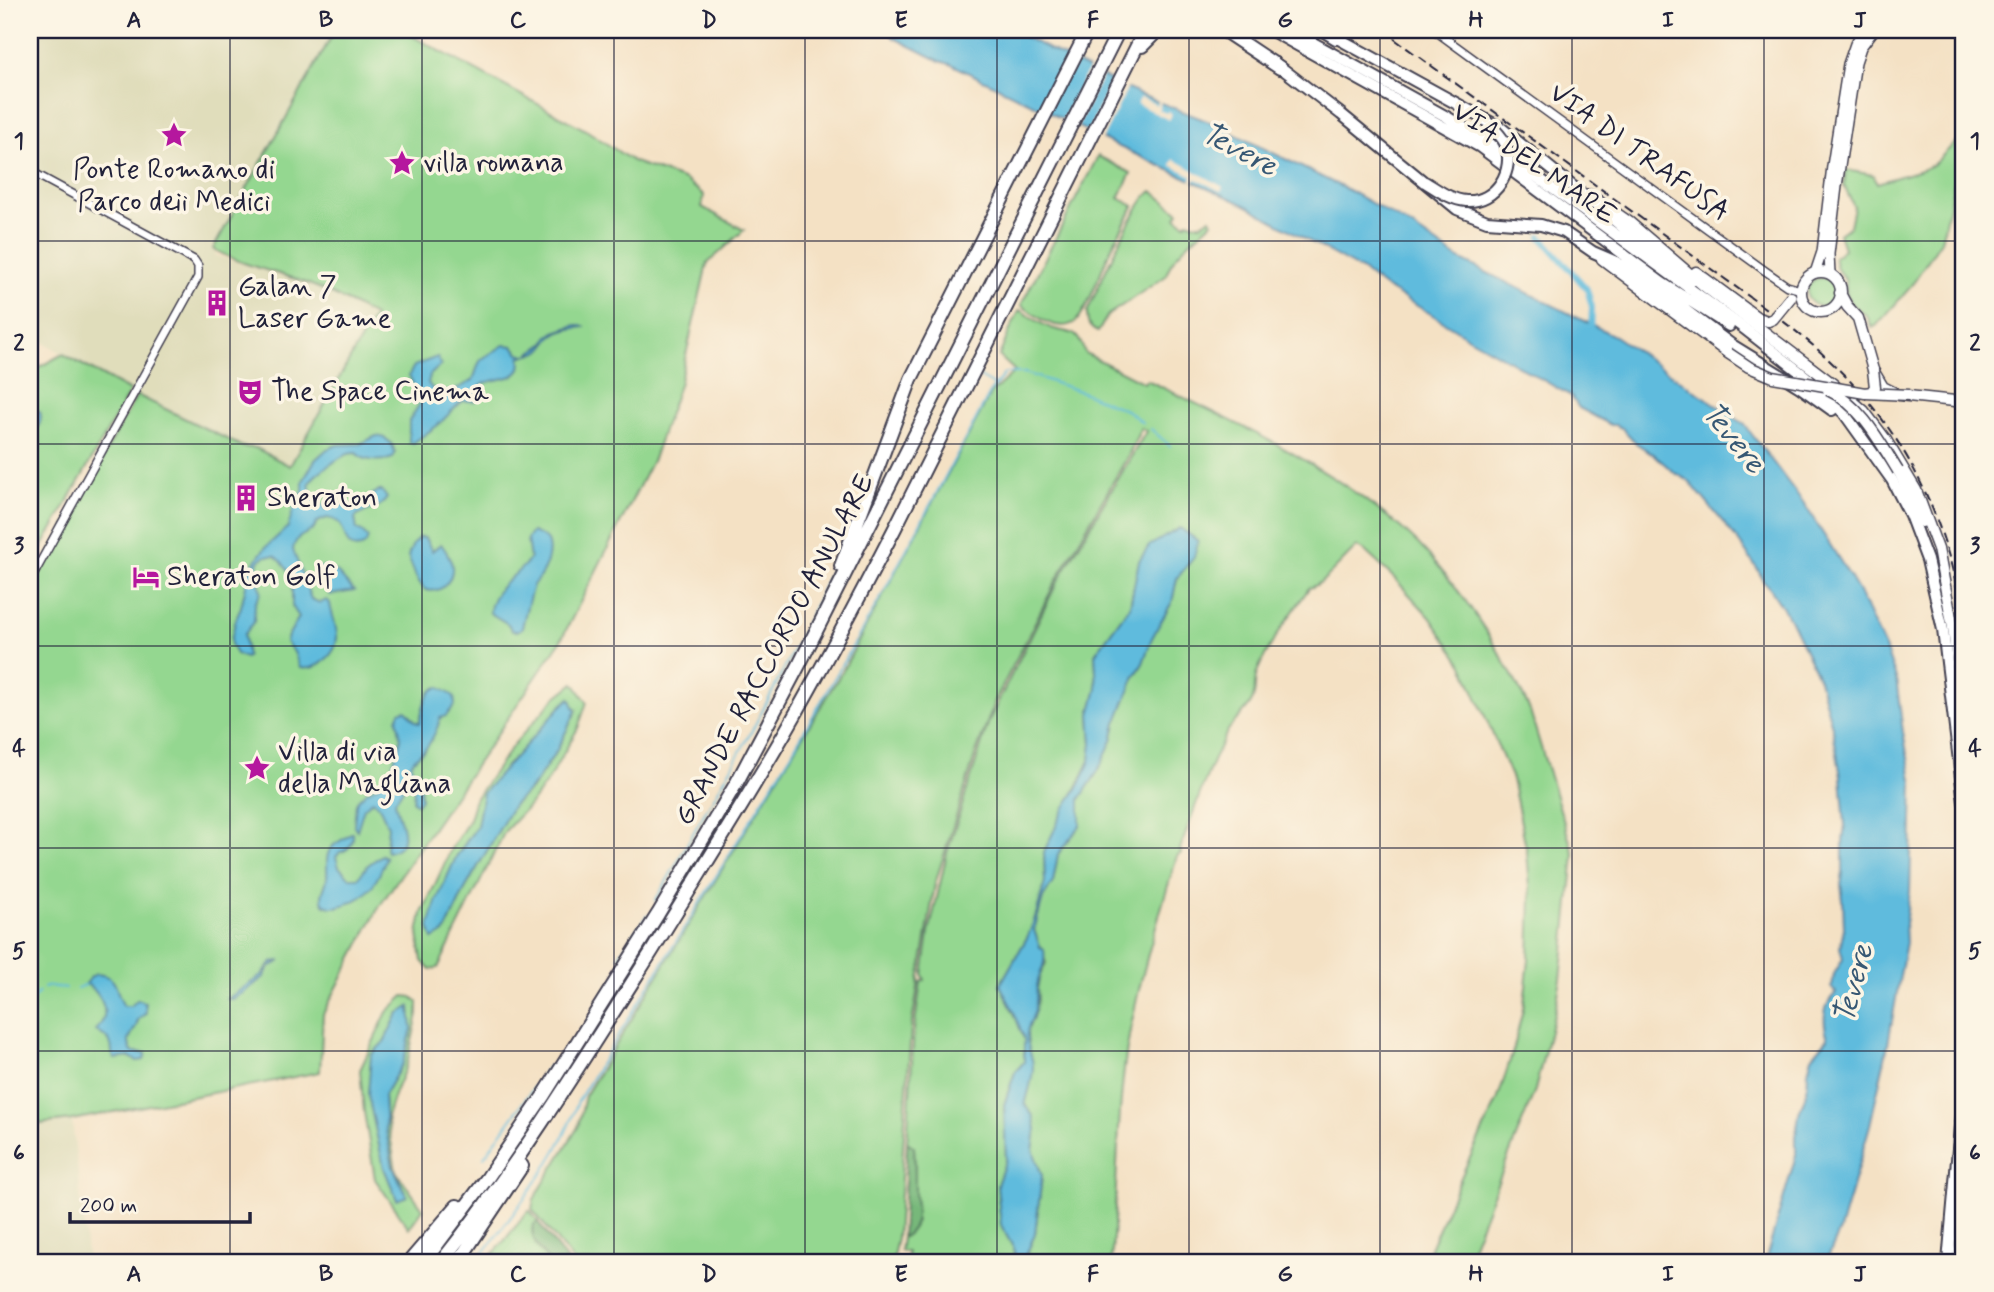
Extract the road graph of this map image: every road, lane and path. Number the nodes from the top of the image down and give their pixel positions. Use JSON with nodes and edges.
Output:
{"nodes":[{"id":1,"x":1088,"y":30,"type":"edge"},
{"id":2,"x":1119,"y":30,"type":"edge"},
{"id":3,"x":1145,"y":30,"type":"edge"},
{"id":4,"x":1157,"y":30,"type":"edge"},
{"id":5,"x":1223,"y":30,"type":"edge"},
{"id":6,"x":1234,"y":30,"type":"edge"},
{"id":7,"x":1270,"y":30,"type":"edge"},
{"id":8,"x":1290,"y":30,"type":"edge"},
{"id":9,"x":1322,"y":30,"type":"edge"},
{"id":10,"x":1434,"y":30,"type":"edge"},
{"id":11,"x":1864,"y":30,"type":"edge"},
{"id":12,"x":1874,"y":30,"type":"edge"},
{"id":13,"x":1336,"y":37,"type":"joint"},
{"id":14,"x":1280,"y":68,"type":"junction"},
{"id":15,"x":1124,"y":72,"type":"junction"},
{"id":16,"x":1483,"y":118,"type":"junction"},
{"id":17,"x":1544,"y":162,"type":"junction"},
{"id":18,"x":30,"y":171,"type":"edge"},
{"id":19,"x":1425,"y":182,"type":"junction"},
{"id":20,"x":1664,"y":251,"type":"junction"},
{"id":21,"x":1593,"y":252,"type":"junction"},
{"id":22,"x":1815,"y":273,"type":"junction"},
{"id":23,"x":1830,"y":274,"type":"junction"},
{"id":24,"x":1840,"y":292,"type":"junction"},
{"id":25,"x":1798,"y":293,"type":"junction"},
{"id":26,"x":1741,"y":327,"type":"junction"},
{"id":27,"x":1765,"y":346,"type":"junction"},
{"id":28,"x":1873,"y":370,"type":"junction"},
{"id":29,"x":1811,"y":384,"type":"junction"},
{"id":30,"x":1864,"y":393,"type":"junction"},
{"id":31,"x":1909,"y":396,"type":"junction"},
{"id":32,"x":1964,"y":402,"type":"edge"},
{"id":33,"x":1865,"y":440,"type":"junction"},
{"id":34,"x":30,"y":582,"type":"edge"},
{"id":35,"x":1947,"y":597,"type":"junction"},
{"id":36,"x":822,"y":621,"type":"junction"},
{"id":37,"x":1964,"y":724,"type":"edge"},
{"id":38,"x":1964,"y":802,"type":"edge"},
{"id":39,"x":1964,"y":1080,"type":"edge"},
{"id":40,"x":567,"y":1085,"type":"junction"},
{"id":41,"x":502,"y":1157,"type":"junction"},
{"id":42,"x":1964,"y":1189,"type":"edge"},
{"id":43,"x":409,"y":1262,"type":"edge"},
{"id":44,"x":424,"y":1262,"type":"edge"},
{"id":45,"x":441,"y":1262,"type":"edge"},
{"id":46,"x":458,"y":1262,"type":"edge"},
{"id":47,"x":1948,"y":1262,"type":"edge"},
{"id":48,"x":1958,"y":1262,"type":"edge"}],
"edges":[{"from":1,"to":36,"type":"highway"},
{"from":2,"to":36,"type":"highway","name":"GRANDE RACCORDO ANULARE"},
{"from":3,"to":15,"type":"highway","name":"GRANDE RACCORDO ANULARE"},
{"from":4,"to":15,"type":"highway"},
{"from":5,"to":14,"type":"highway"},
{"from":6,"to":14,"type":"main road"},
{"from":7,"to":27,"type":"main road","name":"VIA DEL MARE"},
{"from":8,"to":26,"type":"main road","name":"VIA DEL MARE"},
{"from":9,"to":13,"type":"highway"},
{"from":10,"to":25,"type":"street","name":"VIA DI TRAFUSA"},
{"from":11,"to":22,"type":"street"},
{"from":12,"to":23,"type":"street"},
{"from":13,"to":16,"type":"main road"},
{"from":14,"to":19,"type":"main road"},
{"from":15,"to":40,"type":"highway","name":"GRANDE RACCORDO ANULARE"},
{"from":16,"to":17,"type":"main road","bridge":true},
{"from":16,"to":19,"type":"main road","bridge":true},
{"from":17,"to":20,"type":"main road"},
{"from":17,"to":26,"type":"main road"},
{"from":18,"to":34,"type":"street"},
{"from":19,"to":21,"type":"main road","bridge":true},
{"from":20,"to":25,"type":"main road","bridge":true},
{"from":20,"to":35,"type":"main road"},
{"from":21,"to":29,"type":"main road","bridge":true},
{"from":21,"to":33,"type":"main road"},
{"from":22,"to":23,"type":"main road"},
{"from":22,"to":25,"type":"main road"},
{"from":23,"to":24,"type":"main road"},
{"from":24,"to":25,"type":"main road"},
{"from":24,"to":28,"type":"main road"},
{"from":26,"to":27,"type":"main road","name":"VIA DEL MARE"},
{"from":27,"to":33,"type":"main road","name":"VIA DEL MARE"},
{"from":28,"to":30,"type":"main road","bridge":true},
{"from":28,"to":31,"type":"main road","bridge":true},
{"from":29,"to":30,"type":"main road","bridge":true},
{"from":29,"to":35,"type":"main road","bridge":true},
{"from":30,"to":31,"type":"main road","bridge":true},
{"from":31,"to":32,"type":"main road"},
{"from":33,"to":38,"type":"main road","name":"VIA DEL MARE"},
{"from":35,"to":37,"type":"main road"},
{"from":36,"to":41,"type":"highway","name":"GRANDE RACCORDO ANULARE"},
{"from":39,"to":47,"type":"main road"},
{"from":40,"to":45,"type":"highway","name":"GRANDE RACCORDO ANULARE"},
{"from":40,"to":46,"type":"highway","name":"GRANDE RACCORDO ANULARE"},
{"from":41,"to":43,"type":"highway"},
{"from":41,"to":44,"type":"highway","name":"GRANDE RACCORDO ANULARE"},
{"from":42,"to":48,"type":"main road"}]}
